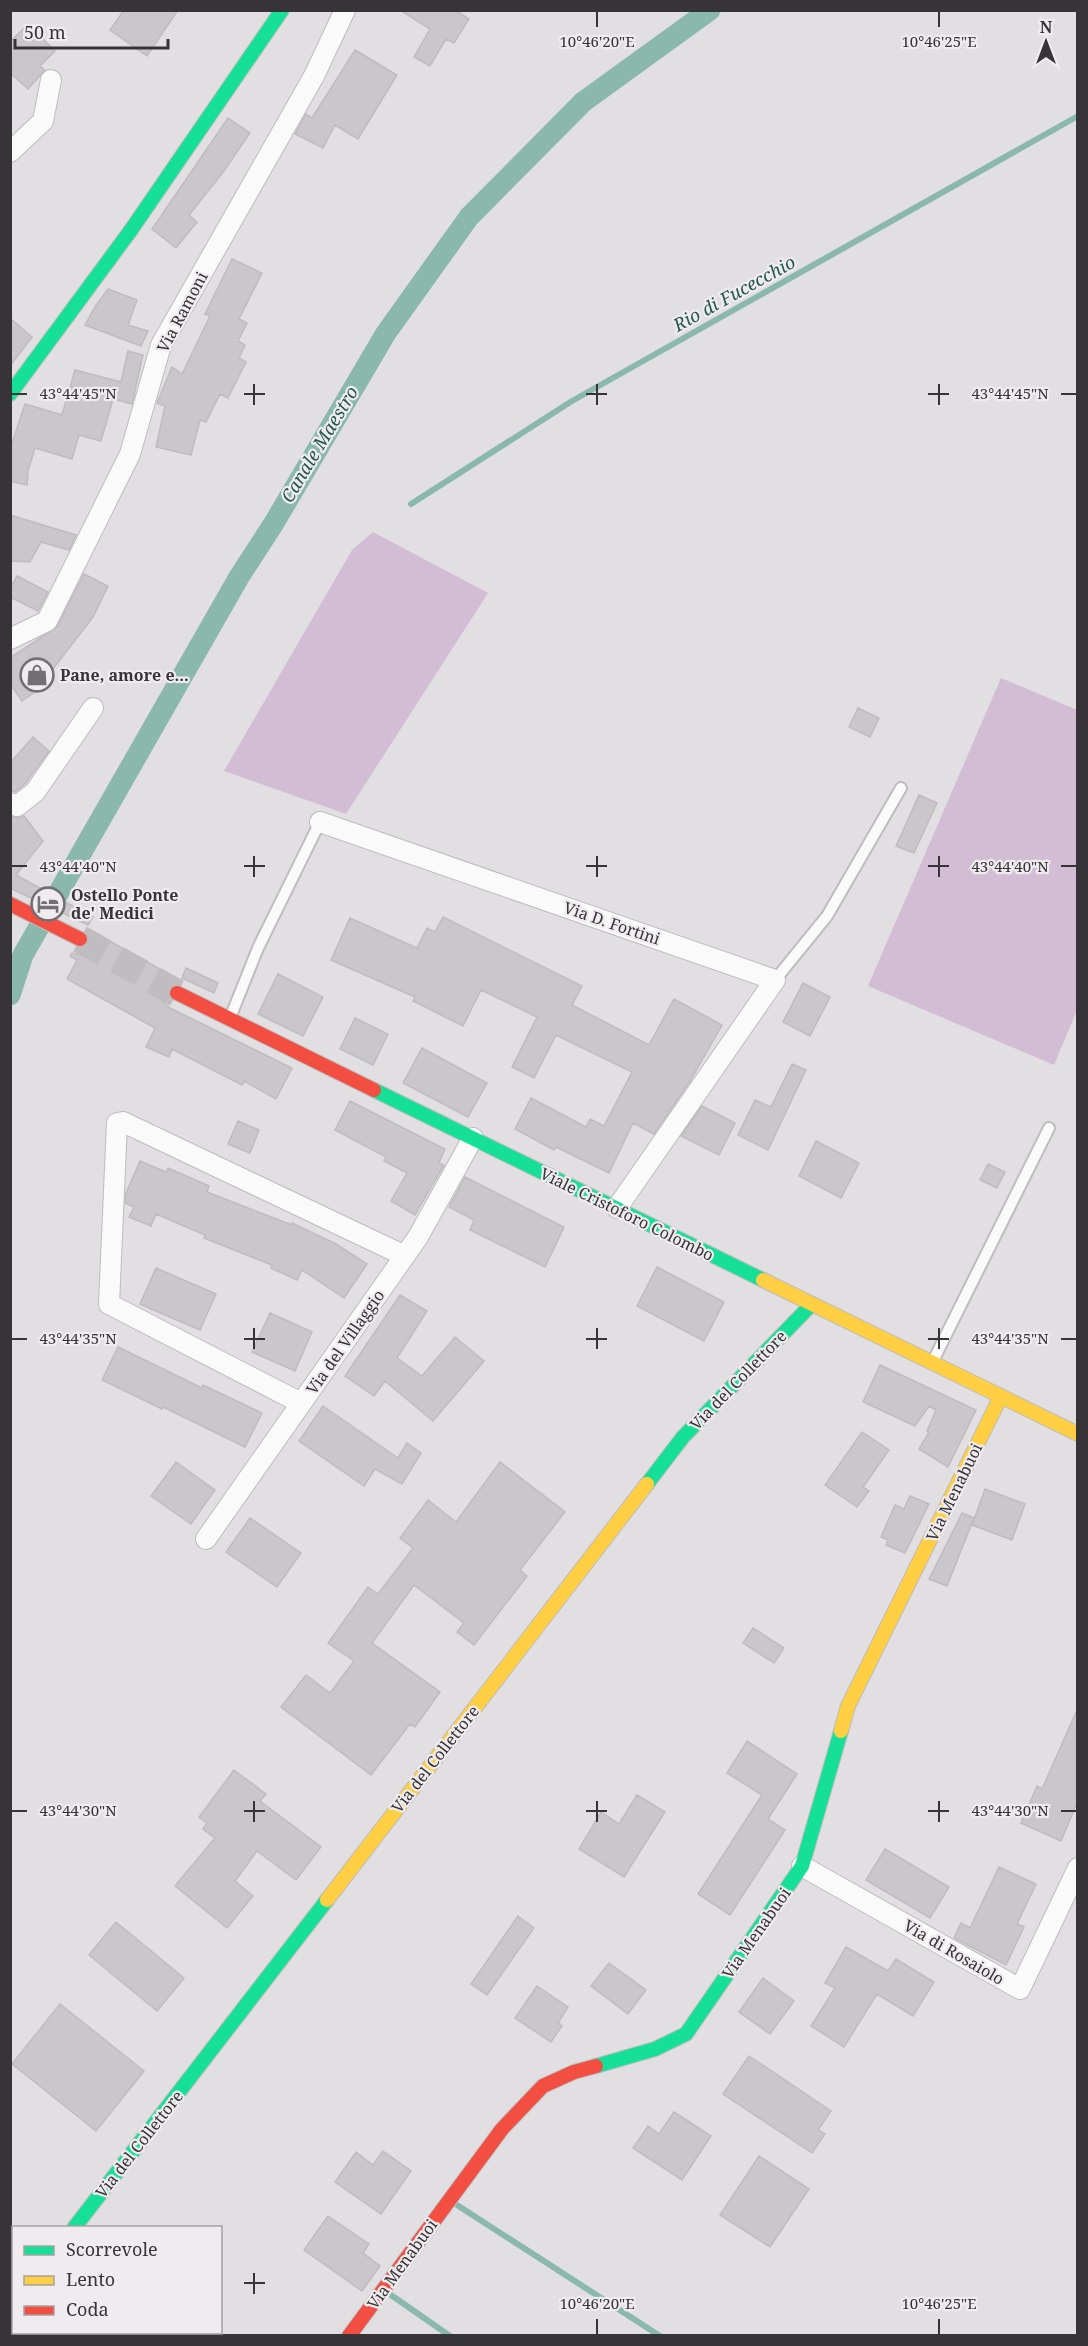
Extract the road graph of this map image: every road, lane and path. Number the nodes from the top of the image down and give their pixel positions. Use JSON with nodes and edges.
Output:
{"nodes":[{"id":1,"x":282,"y":10,"type":"edge"},
{"id":2,"x":345,"y":10,"type":"edge"},
{"id":3,"x":51,"y":80,"type":"dead end"},
{"id":4,"x":10,"y":152,"type":"edge"},
{"id":5,"x":10,"y":394,"type":"edge"},
{"id":6,"x":10,"y":639,"type":"edge"},
{"id":7,"x":93,"y":708,"type":"dead end"},
{"id":8,"x":901,"y":788,"type":"dead end"},
{"id":9,"x":10,"y":803,"type":"edge"},
{"id":10,"x":320,"y":822,"type":"joint"},
{"id":11,"x":10,"y":904,"type":"edge"},
{"id":12,"x":80,"y":939,"type":"tunnel mouth"},
{"id":13,"x":775,"y":980,"type":"junction"},
{"id":14,"x":177,"y":993,"type":"tunnel mouth"},
{"id":15,"x":230,"y":1019,"type":"junction"},
{"id":16,"x":1049,"y":1128,"type":"dead end"},
{"id":17,"x":473,"y":1138,"type":"junction"},
{"id":18,"x":617,"y":1208,"type":"junction"},
{"id":19,"x":405,"y":1256,"type":"junction"},
{"id":20,"x":812,"y":1304,"type":"junction"},
{"id":21,"x":932,"y":1363,"type":"junction"},
{"id":22,"x":1000,"y":1396,"type":"junction"},
{"id":23,"x":301,"y":1403,"type":"junction"},
{"id":24,"x":1077,"y":1434,"type":"edge"},
{"id":25,"x":206,"y":1539,"type":"dead end"},
{"id":26,"x":802,"y":1866,"type":"junction"},
{"id":27,"x":1077,"y":1868,"type":"edge"},
{"id":28,"x":76,"y":2226,"type":"edge"},
{"id":29,"x":349,"y":2336,"type":"edge"}],
"edges":[{"from":1,"to":5,"type":"street"},
{"from":2,"to":6,"type":"street","name":"Via Ramoni"},
{"from":3,"to":4,"type":"street"},
{"from":7,"to":9,"type":"street"},
{"from":8,"to":13,"type":"lane"},
{"from":10,"to":13,"type":"street","name":"Via D. Fortini"},
{"from":10,"to":15,"type":"lane","name":"Via D. Fortini"},
{"from":11,"to":12,"type":"street"},
{"from":13,"to":18,"type":"street"},
{"from":14,"to":15,"type":"street","name":"Viale Cristoforo Colombo"},
{"from":15,"to":17,"type":"street","name":"Viale Cristoforo Colombo"},
{"from":16,"to":21,"type":"lane"},
{"from":17,"to":18,"type":"street","name":"Viale Cristoforo Colombo"},
{"from":17,"to":19,"type":"street","name":"Via del Villaggio"},
{"from":18,"to":20,"type":"street","name":"Viale Cristoforo Colombo"},
{"from":19,"to":23,"type":"street","name":"Via del Villaggio"},
{"from":19,"to":23,"type":"street"},
{"from":20,"to":21,"type":"street","name":"Viale Cristoforo Colombo"},
{"from":20,"to":28,"type":"street","name":"Via del Collettore"},
{"from":21,"to":22,"type":"street","name":"Viale Cristoforo Colombo"},
{"from":22,"to":24,"type":"street","name":"Viale Cristoforo Colombo"},
{"from":22,"to":26,"type":"street","name":"Via Menabuoi"},
{"from":23,"to":25,"type":"street","name":"Via del Villaggio"},
{"from":26,"to":27,"type":"street","name":"Via di Rosaiolo"},
{"from":26,"to":29,"type":"street","name":"Via Menabuoi"}]}
